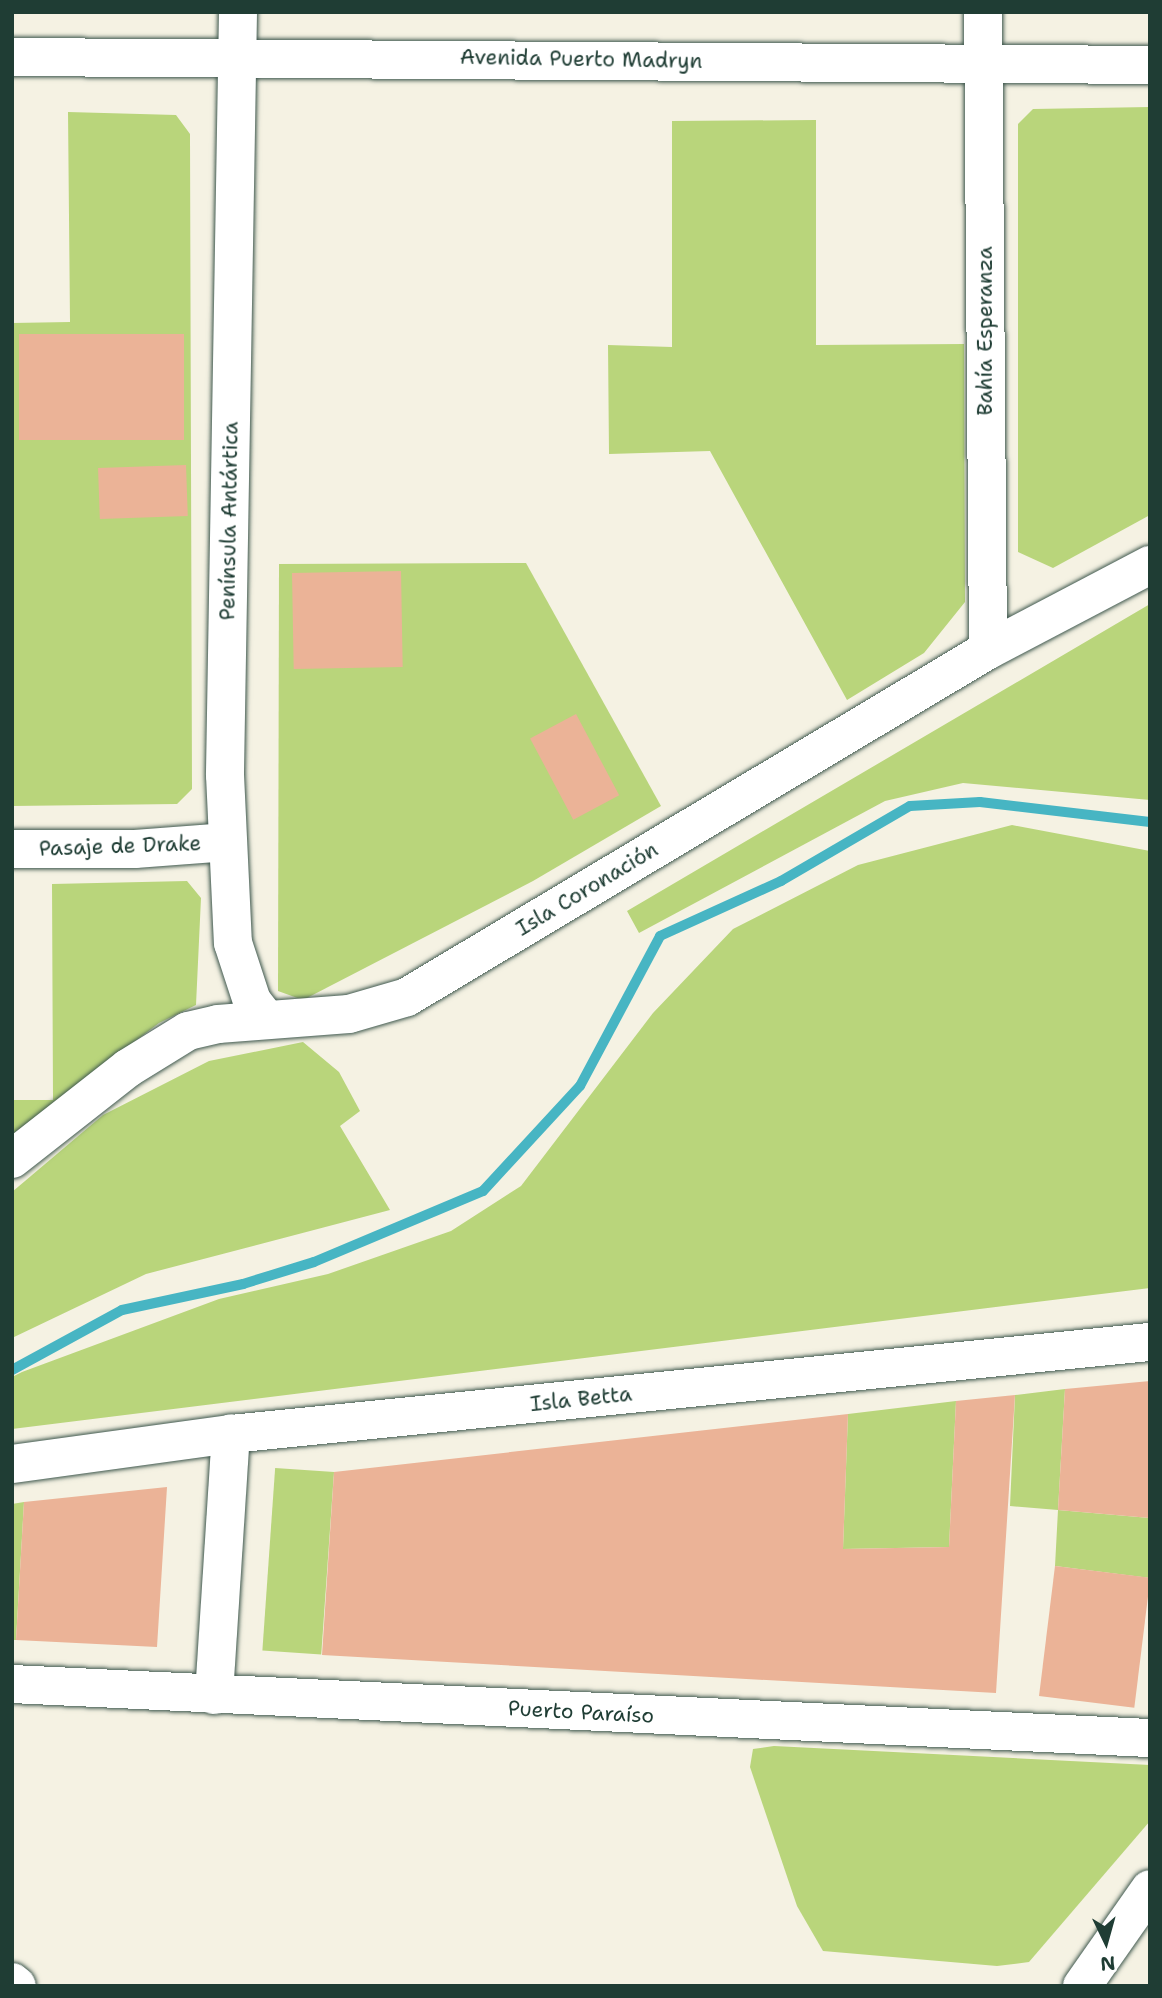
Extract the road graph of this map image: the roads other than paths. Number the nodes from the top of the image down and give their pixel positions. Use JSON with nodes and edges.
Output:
{"nodes":[{"id":1,"x":238,"y":12,"type":"edge"},
{"id":2,"x":983,"y":12,"type":"edge"},
{"id":3,"x":238,"y":55,"type":"junction"},
{"id":4,"x":12,"y":57,"type":"edge"},
{"id":5,"x":983,"y":62,"type":"junction"},
{"id":6,"x":1150,"y":65,"type":"edge"},
{"id":7,"x":1150,"y":565,"type":"edge"},
{"id":8,"x":988,"y":650,"type":"junction"},
{"id":9,"x":228,"y":842,"type":"junction"},
{"id":10,"x":12,"y":849,"type":"edge"},
{"id":11,"x":267,"y":1020,"type":"junction"},
{"id":12,"x":12,"y":1159,"type":"edge"},
{"id":13,"x":1150,"y":1342,"type":"edge"},
{"id":14,"x":231,"y":1434,"type":"junction"},
{"id":15,"x":12,"y":1464,"type":"edge"},
{"id":16,"x":12,"y":1684,"type":"edge"},
{"id":17,"x":214,"y":1695,"type":"junction"},
{"id":18,"x":1150,"y":1738,"type":"edge"},
{"id":19,"x":1150,"y":1889,"type":"edge"},
{"id":20,"x":12,"y":1983,"type":"edge"},
{"id":21,"x":17,"y":1986,"type":"edge"},
{"id":22,"x":1082,"y":1986,"type":"edge"}],
"edges":[{"from":1,"to":3,"type":"street","name":"Península Antártica"},
{"from":2,"to":5,"type":"street","name":"Bahía Esperanza"},
{"from":3,"to":4,"type":"street","name":"Avenida Puerto Madryn"},
{"from":3,"to":5,"type":"street","name":"Avenida Puerto Madryn"},
{"from":3,"to":9,"type":"street","name":"Península Antártica"},
{"from":5,"to":6,"type":"street","name":"Avenida Puerto Madryn"},
{"from":5,"to":8,"type":"street","name":"Bahía Esperanza"},
{"from":7,"to":8,"type":"street","name":"Isla Coronación"},
{"from":8,"to":11,"type":"street","name":"Isla Coronación"},
{"from":9,"to":10,"type":"street","name":"Pasaje de Drake"},
{"from":9,"to":11,"type":"street","name":"Península Antártica"},
{"from":11,"to":12,"type":"street","name":"Isla Coronación"},
{"from":13,"to":14,"type":"street","name":"Isla Betta"},
{"from":14,"to":15,"type":"street","name":"Isla Betta"},
{"from":14,"to":17,"type":"street"},
{"from":16,"to":17,"type":"street","name":"Puerto Paraíso"},
{"from":17,"to":18,"type":"street","name":"Puerto Paraíso"},
{"from":19,"to":22,"type":"street"},
{"from":20,"to":21,"type":"street"}]}
